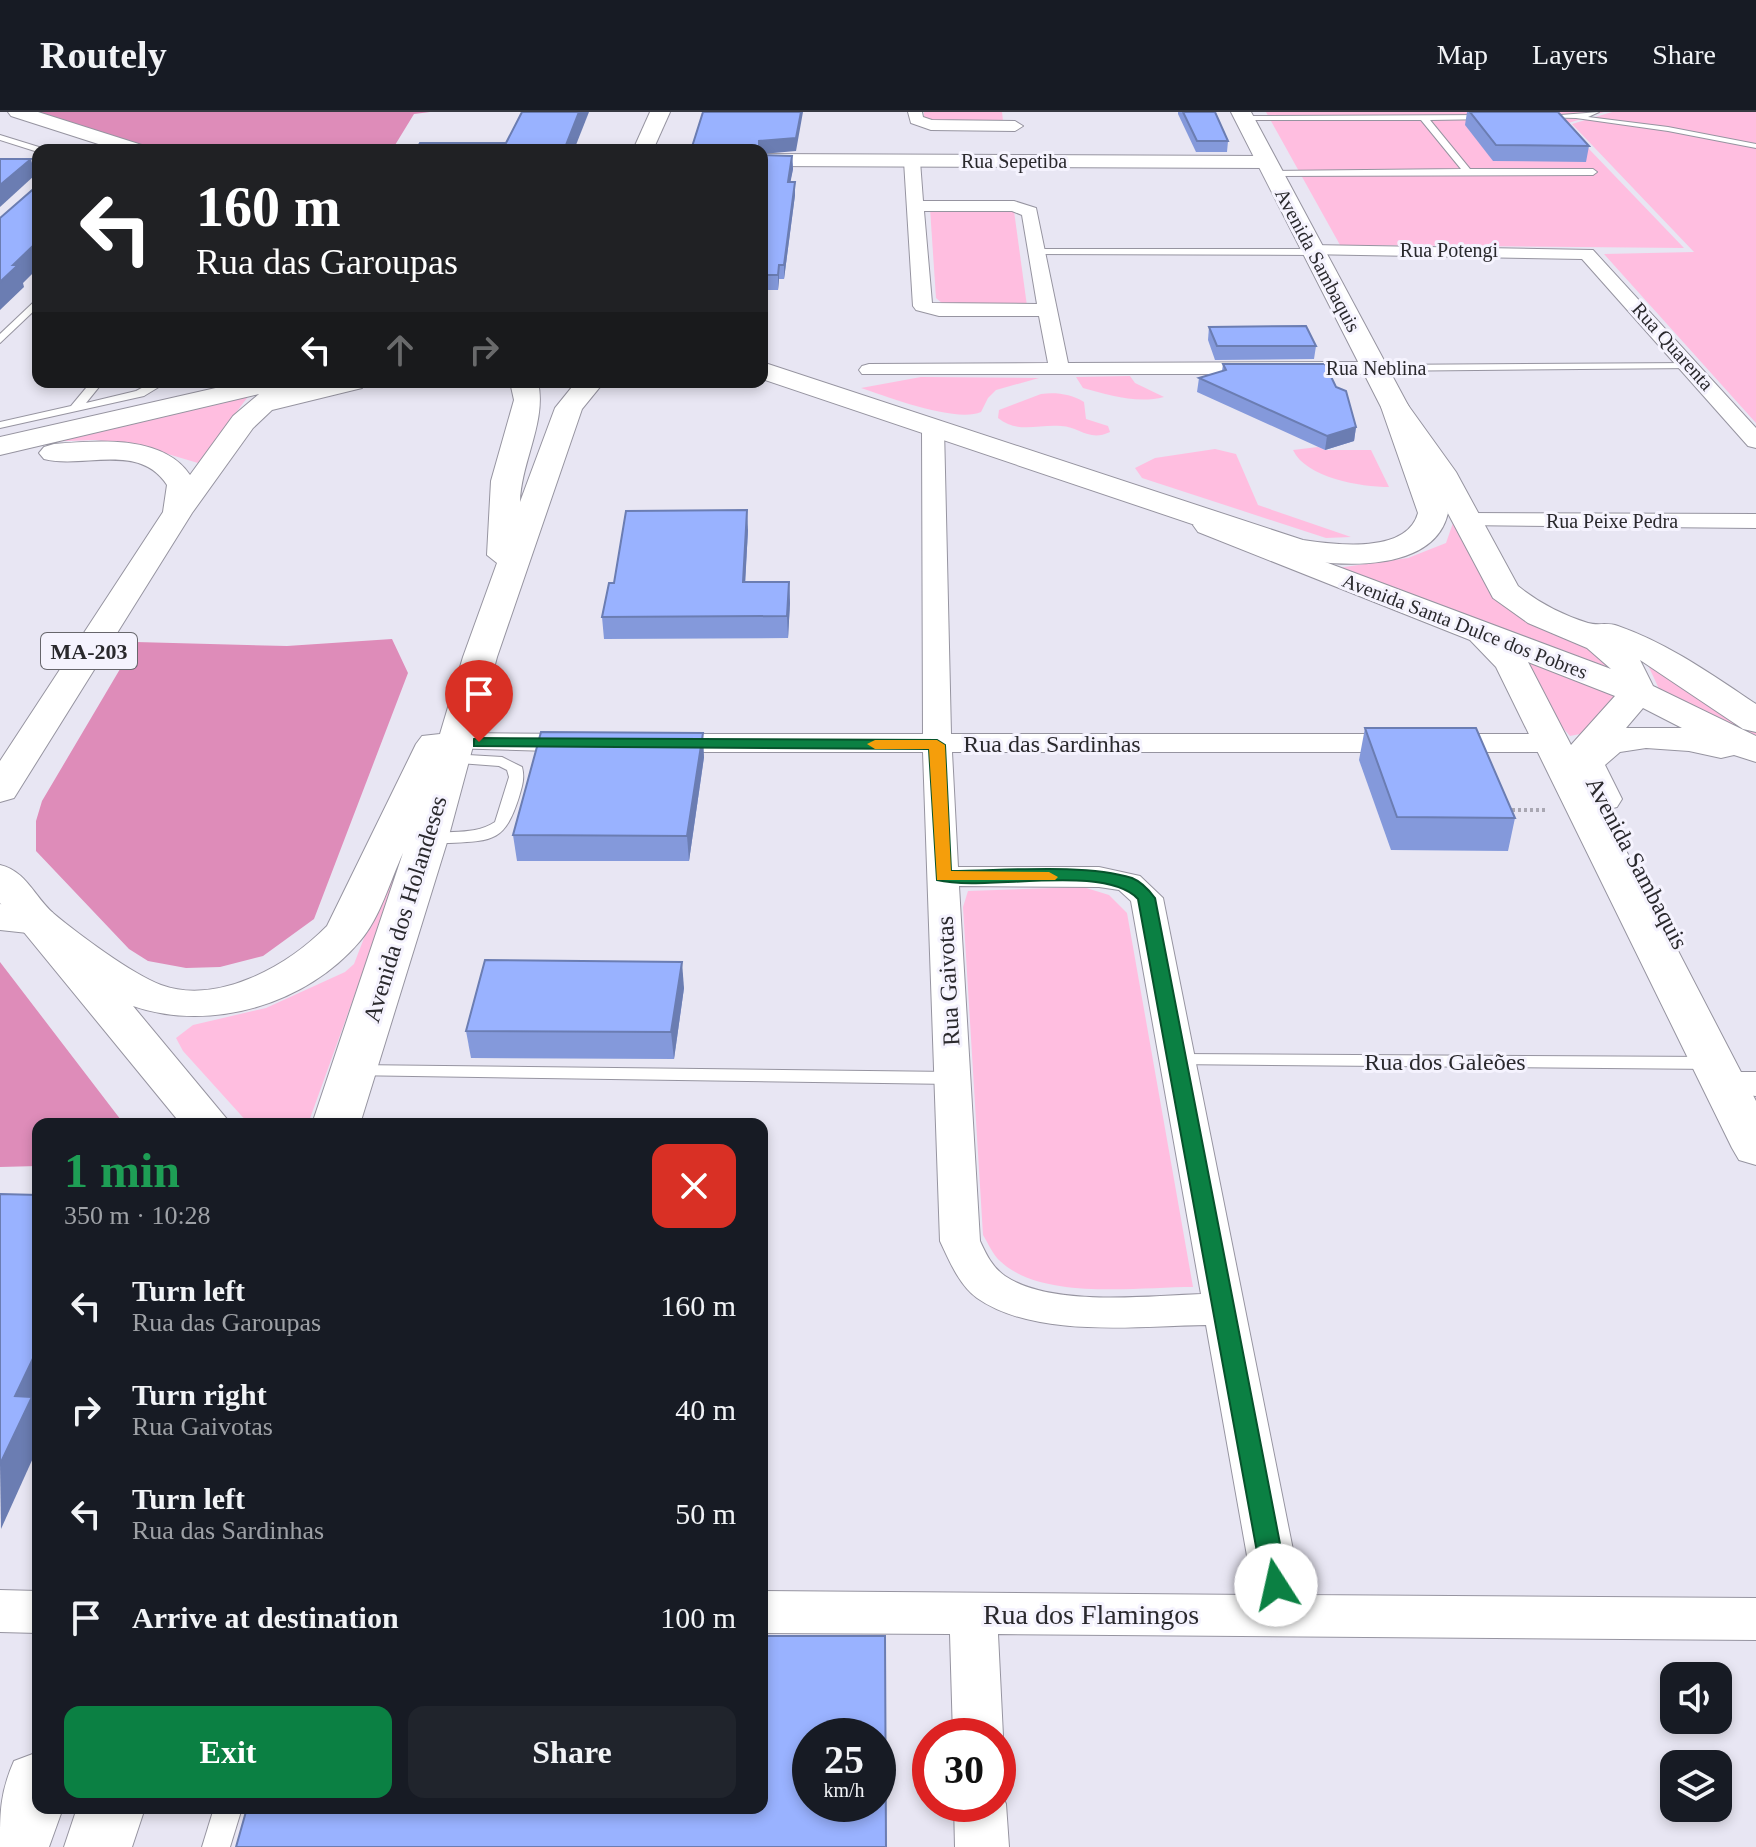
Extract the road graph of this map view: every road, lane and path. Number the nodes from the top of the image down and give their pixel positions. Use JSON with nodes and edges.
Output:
{"nodes":[{"id":1,"x":18,"y":112,"type":"edge"},
{"id":2,"x":660,"y":112,"type":"edge"},
{"id":3,"x":915,"y":112,"type":"edge"},
{"id":4,"x":1595,"y":112,"type":"edge"},
{"id":5,"x":1243,"y":115,"type":"edge"},
{"id":6,"x":1296,"y":115,"type":"edge"},
{"id":7,"x":1347,"y":115,"type":"edge"},
{"id":8,"x":1500,"y":117,"type":"edge"},
{"id":9,"x":1531,"y":117,"type":"edge"},
{"id":10,"x":1561,"y":117,"type":"junction"},
{"id":11,"x":1424,"y":118,"type":"junction"},
{"id":12,"x":0,"y":119,"type":"edge"},
{"id":13,"x":0,"y":137,"type":"edge"},
{"id":14,"x":1016,"y":137,"type":"edge"},
{"id":15,"x":77,"y":144,"type":"edge"},
{"id":16,"x":119,"y":144,"type":"edge"},
{"id":17,"x":646,"y":144,"type":"edge"},
{"id":18,"x":1756,"y":146,"type":"edge"},
{"id":19,"x":32,"y":148,"type":"edge"},
{"id":20,"x":768,"y":160,"type":"edge"},
{"id":21,"x":912,"y":161,"type":"junction"},
{"id":22,"x":1269,"y":168,"type":"junction"},
{"id":23,"x":1468,"y":172,"type":"junction"},
{"id":24,"x":1593,"y":172,"type":"dead end"},
{"id":25,"x":916,"y":206,"type":"junction"},
{"id":26,"x":1312,"y":251,"type":"junction"},
{"id":27,"x":1037,"y":252,"type":"junction"},
{"id":28,"x":1587,"y":254,"type":"joint"},
{"id":29,"x":32,"y":307,"type":"edge"},
{"id":30,"x":1048,"y":310,"type":"junction"},
{"id":31,"x":0,"y":340,"type":"edge"},
{"id":32,"x":1691,"y":366,"type":"junction"},
{"id":33,"x":1375,"y":368,"type":"junction"},
{"id":34,"x":869,"y":370,"type":"dead end"},
{"id":35,"x":1059,"y":370,"type":"junction"},
{"id":36,"x":768,"y":372,"type":"edge"},
{"id":37,"x":92,"y":388,"type":"edge"},
{"id":38,"x":150,"y":388,"type":"edge"},
{"id":39,"x":251,"y":388,"type":"edge"},
{"id":40,"x":289,"y":388,"type":"edge"},
{"id":41,"x":329,"y":388,"type":"edge"},
{"id":42,"x":525,"y":388,"type":"edge"},
{"id":43,"x":585,"y":388,"type":"edge"},
{"id":44,"x":259,"y":406,"type":"junction"},
{"id":45,"x":1395,"y":407,"type":"junction"},
{"id":46,"x":75,"y":408,"type":"junction"},
{"id":47,"x":0,"y":425,"type":"edge"},
{"id":48,"x":933,"y":428,"type":"junction"},
{"id":49,"x":1756,"y":441,"type":"edge"},
{"id":50,"x":0,"y":446,"type":"edge"},
{"id":51,"x":0,"y":460,"type":"edge"},
{"id":52,"x":1171,"y":508,"type":"junction"},
{"id":53,"x":178,"y":512,"type":"junction"},
{"id":54,"x":1468,"y":520,"type":"junction"},
{"id":55,"x":1756,"y":521,"type":"edge"},
{"id":56,"x":1321,"y":552,"type":"joint"},
{"id":57,"x":502,"y":593,"type":"junction"},
{"id":58,"x":1526,"y":606,"type":"junction"},
{"id":59,"x":1480,"y":631,"type":"junction"},
{"id":60,"x":480,"y":657,"type":"junction"},
{"id":61,"x":1638,"y":692,"type":"junction"},
{"id":62,"x":1756,"y":721,"type":"edge"},
{"id":63,"x":1551,"y":743,"type":"junction"},
{"id":64,"x":937,"y":745,"type":"junction"},
{"id":65,"x":454,"y":751,"type":"junction"},
{"id":66,"x":1756,"y":751,"type":"edge"},
{"id":67,"x":1756,"y":759,"type":"edge"},
{"id":68,"x":1587,"y":767,"type":"junction"},
{"id":69,"x":0,"y":790,"type":"edge"},
{"id":70,"x":1490,"y":810,"type":"edge"},
{"id":71,"x":1585,"y":811,"type":"junction"},
{"id":72,"x":428,"y":839,"type":"junction"},
{"id":73,"x":943,"y":876,"type":"junction"},
{"id":74,"x":0,"y":877,"type":"edge"},
{"id":75,"x":18,"y":919,"type":"edge"},
{"id":76,"x":1178,"y":1060,"type":"junction"},
{"id":77,"x":353,"y":1071,"type":"junction"},
{"id":78,"x":952,"y":1078,"type":"junction"},
{"id":79,"x":1740,"y":1081,"type":"edge"},
{"id":80,"x":201,"y":1118,"type":"edge"},
{"id":81,"x":338,"y":1118,"type":"edge"},
{"id":82,"x":1756,"y":1148,"type":"edge"},
{"id":83,"x":1224,"y":1309,"type":"junction"},
{"id":84,"x":0,"y":1611,"type":"edge"},
{"id":85,"x":32,"y":1612,"type":"edge"},
{"id":86,"x":768,"y":1612,"type":"edge"},
{"id":87,"x":973,"y":1614,"type":"junction"},
{"id":88,"x":1282,"y":1616,"type":"junction"},
{"id":89,"x":1756,"y":1619,"type":"edge"},
{"id":90,"x":977,"y":1718,"type":"edge"},
{"id":91,"x":32,"y":1800,"type":"edge"},
{"id":92,"x":109,"y":1814,"type":"edge"},
{"id":93,"x":226,"y":1814,"type":"edge"},
{"id":94,"x":981,"y":1822,"type":"edge"},
{"id":95,"x":15,"y":1847,"type":"edge"},
{"id":96,"x":98,"y":1847,"type":"edge"},
{"id":97,"x":216,"y":1847,"type":"edge"},
{"id":98,"x":982,"y":1847,"type":"edge"}],
"edges":[{"from":1,"to":16,"type":"main road"},
{"from":2,"to":17,"type":"main road"},
{"from":3,"to":14,"type":"street"},
{"from":4,"to":10,"type":"lane"},
{"from":5,"to":6,"type":"lane"},
{"from":5,"to":22,"type":"main road","name":"Avenida Sambaquis"},
{"from":6,"to":7,"type":"lane"},
{"from":7,"to":11,"type":"lane"},
{"from":8,"to":11,"type":"lane"},
{"from":9,"to":10,"type":"lane"},
{"from":10,"to":18,"type":"lane"},
{"from":11,"to":23,"type":"lane"},
{"from":12,"to":15,"type":"main road"},
{"from":13,"to":19,"type":"lane"},
{"from":14,"to":21,"type":"main road","name":"Rua Sepetiba"},
{"from":14,"to":22,"type":"main road","name":"Rua Sepetiba"},
{"from":20,"to":21,"type":"main road","name":"Rua Sepetiba"},
{"from":21,"to":25,"type":"street"},
{"from":22,"to":23,"type":"lane"},
{"from":22,"to":26,"type":"main road","name":"Avenida Sambaquis"},
{"from":23,"to":24,"type":"lane"},
{"from":25,"to":27,"type":"street"},
{"from":25,"to":30,"type":"street"},
{"from":26,"to":27,"type":"lane","name":"Rua Potengi"},
{"from":26,"to":28,"type":"street","name":"Rua Potengi"},
{"from":26,"to":33,"type":"main road","name":"Avenida Sambaquis"},
{"from":27,"to":30,"type":"street"},
{"from":28,"to":32,"type":"street","name":"Rua Quarenta"},
{"from":29,"to":31,"type":"lane"},
{"from":30,"to":35,"type":"street"},
{"from":32,"to":33,"type":"lane","name":"Rua Neblina"},
{"from":32,"to":49,"type":"street","name":"Rua Quarenta"},
{"from":33,"to":35,"type":"street","name":"Rua Neblina"},
{"from":33,"to":45,"type":"main road","name":"Avenida Sambaquis"},
{"from":34,"to":35,"type":"street","name":"Rua Neblina"},
{"from":36,"to":48,"type":"main road","name":"Avenida Santa Dulce dos Pobres"},
{"from":37,"to":46,"type":"lane"},
{"from":38,"to":46,"type":"lane"},
{"from":39,"to":50,"type":"main road"},
{"from":40,"to":44,"type":"main road","number":"MA-203"},
{"from":41,"to":44,"type":"main road"},
{"from":42,"to":57,"type":"main road"},
{"from":43,"to":57,"type":"main road","name":"Avenida dos Holandeses"},
{"from":44,"to":53,"type":"main road","number":"MA-203"},
{"from":45,"to":54,"type":"main road","name":"Avenida Sambaquis"},
{"from":45,"to":56,"type":"main road","name":"Avenida Sambaquis"},
{"from":46,"to":47,"type":"lane"},
{"from":48,"to":52,"type":"main road","name":"Avenida Santa Dulce dos Pobres"},
{"from":48,"to":64,"type":"street","name":"Rua Gaivotas"},
{"from":51,"to":53,"type":"main road"},
{"from":52,"to":56,"type":"main road","name":"Avenida Santa Dulce dos Pobres"},
{"from":52,"to":59,"type":"main road","name":"Avenida Santa Dulce dos Pobres"},
{"from":53,"to":69,"type":"main road","number":"MA-203"},
{"from":54,"to":55,"type":"street","name":"Rua Peixe Pedra"},
{"from":54,"to":58,"type":"main road","name":"Avenida Sambaquis"},
{"from":57,"to":60,"type":"main road","name":"Avenida dos Holandeses"},
{"from":58,"to":61,"type":"main road","name":"Avenida Sambaquis"},
{"from":58,"to":62,"type":"main road","name":"Avenida Santa Dulce dos Pobres"},
{"from":59,"to":61,"type":"main road","name":"Avenida Santa Dulce dos Pobres"},
{"from":59,"to":63,"type":"main road","name":"Avenida Sambaquis"},
{"from":60,"to":65,"type":"main road","name":"Avenida dos Holandeses"},
{"from":60,"to":75,"type":"main road"},
{"from":61,"to":66,"type":"main road","name":"Avenida Santa Dulce dos Pobres"},
{"from":61,"to":68,"type":"main road","name":"Avenida Sambaquis"},
{"from":63,"to":64,"type":"street","name":"Rua das Sardinhas"},
{"from":63,"to":71,"type":"main road","name":"Avenida Sambaquis"},
{"from":64,"to":65,"type":"street","name":"Rua das Sardinhas"},
{"from":64,"to":73,"type":"street","name":"Rua Gaivotas"},
{"from":65,"to":72,"type":"main road","name":"Avenida dos Holandeses"},
{"from":65,"to":72,"type":"lane"},
{"from":67,"to":68,"type":"main road"},
{"from":68,"to":79,"type":"main road","name":"Avenida Sambaquis"},
{"from":70,"to":71,"type":"path"},
{"from":71,"to":79,"type":"main road","name":"Avenida Sambaquis"},
{"from":72,"to":77,"type":"main road","name":"Avenida dos Holandeses"},
{"from":73,"to":76,"type":"street"},
{"from":73,"to":78,"type":"street","name":"Rua Gaivotas"},
{"from":74,"to":75,"type":"main road"},
{"from":75,"to":80,"type":"main road"},
{"from":76,"to":79,"type":"lane","name":"Rua dos Galeões"},
{"from":76,"to":83,"type":"street"},
{"from":77,"to":78,"type":"lane"},
{"from":77,"to":81,"type":"main road","name":"Avenida dos Holandeses"},
{"from":78,"to":83,"type":"street","name":"Rua Gaivotas"},
{"from":79,"to":82,"type":"main road","name":"Avenida Sambaquis"},
{"from":83,"to":88,"type":"street"},
{"from":84,"to":85,"type":"street"},
{"from":86,"to":87,"type":"street","name":"Rua dos Flamingos"},
{"from":87,"to":88,"type":"street","name":"Rua dos Flamingos"},
{"from":87,"to":90,"type":"street"},
{"from":88,"to":89,"type":"street","name":"Rua dos Flamingos"},
{"from":91,"to":95,"type":"main road"},
{"from":92,"to":96,"type":"main road"},
{"from":93,"to":97,"type":"lane"},
{"from":94,"to":98,"type":"street"}]}
